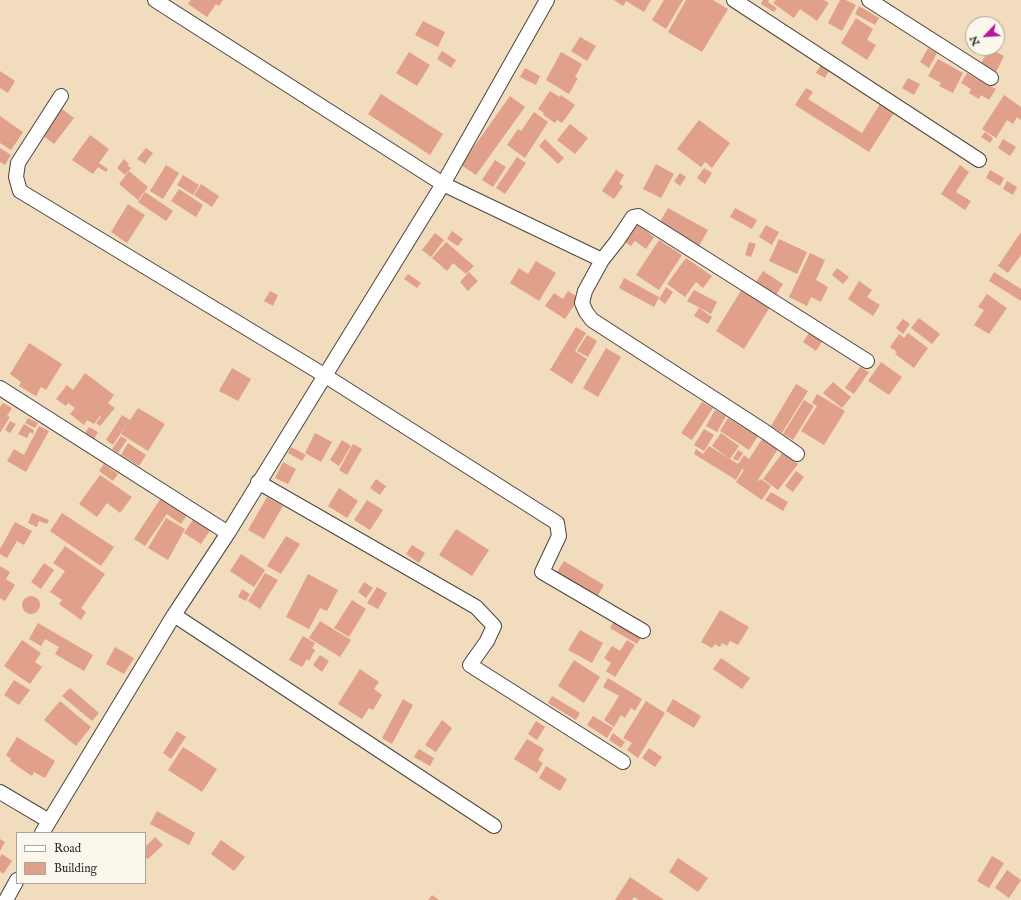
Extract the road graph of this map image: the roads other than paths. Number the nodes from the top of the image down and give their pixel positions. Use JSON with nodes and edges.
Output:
{"nodes":[{"id":1,"x":155,"y":0,"type":"edge"},
{"id":2,"x":547,"y":0,"type":"edge"},
{"id":3,"x":734,"y":0,"type":"edge"},
{"id":4,"x":869,"y":0,"type":"edge"},
{"id":5,"x":991,"y":78,"type":"dead end"},
{"id":6,"x":61,"y":96,"type":"dead end"},
{"id":7,"x":979,"y":160,"type":"dead end"},
{"id":8,"x":443,"y":184,"type":"junction"},
{"id":9,"x":602,"y":260,"type":"junction"},
{"id":10,"x":867,"y":361,"type":"dead end"},
{"id":11,"x":324,"y":375,"type":"junction"},
{"id":12,"x":0,"y":388,"type":"edge"},
{"id":13,"x":796,"y":454,"type":"dead end"},
{"id":14,"x":258,"y":482,"type":"junction"},
{"id":15,"x":228,"y":533,"type":"junction"},
{"id":16,"x":174,"y":615,"type":"junction"},
{"id":17,"x":643,"y":631,"type":"dead end"},
{"id":18,"x":623,"y":762,"type":"dead end"},
{"id":19,"x":0,"y":792,"type":"edge"},
{"id":20,"x":494,"y":826,"type":"dead end"},
{"id":21,"x":46,"y":827,"type":"edge"},
{"id":22,"x":16,"y":882,"type":"edge"},
{"id":23,"x":6,"y":900,"type":"edge"}],
"edges":[{"from":1,"to":8,"type":"street"},
{"from":2,"to":8,"type":"street"},
{"from":3,"to":7,"type":"street"},
{"from":4,"to":5,"type":"street"},
{"from":6,"to":11,"type":"street"},
{"from":8,"to":9,"type":"street"},
{"from":8,"to":11,"type":"street"},
{"from":9,"to":10,"type":"street"},
{"from":9,"to":13,"type":"street"},
{"from":11,"to":14,"type":"street"},
{"from":11,"to":17,"type":"street"},
{"from":12,"to":15,"type":"street"},
{"from":14,"to":15,"type":"street"},
{"from":14,"to":18,"type":"street"},
{"from":15,"to":16,"type":"street"},
{"from":16,"to":20,"type":"street"},
{"from":16,"to":21,"type":"street"},
{"from":19,"to":21,"type":"street"},
{"from":22,"to":23,"type":"street"}]}
